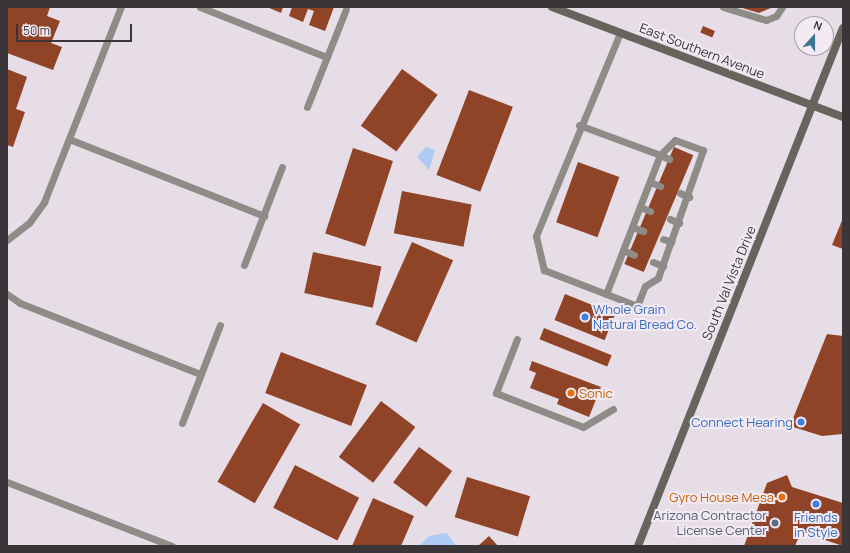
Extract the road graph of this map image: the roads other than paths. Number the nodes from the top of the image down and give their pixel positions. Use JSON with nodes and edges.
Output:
{"nodes":[{"id":1,"x":121,"y":7,"type":"edge"},
{"id":2,"x":200,"y":7,"type":"edge"},
{"id":3,"x":552,"y":7,"type":"edge"},
{"id":4,"x":723,"y":7,"type":"edge"},
{"id":5,"x":782,"y":7,"type":"edge"},
{"id":6,"x":346,"y":9,"type":"dead end"},
{"id":7,"x":843,"y":28,"type":"edge"},
{"id":8,"x":620,"y":33,"type":"junction"},
{"id":9,"x":326,"y":57,"type":"junction"},
{"id":10,"x":813,"y":106,"type":"junction"},
{"id":11,"x":307,"y":107,"type":"dead end"},
{"id":12,"x":843,"y":117,"type":"edge"},
{"id":13,"x":579,"y":125,"type":"junction"},
{"id":14,"x":69,"y":139,"type":"junction"},
{"id":15,"x":660,"y":155,"type":"junction"},
{"id":16,"x":669,"y":159,"type":"dead end"},
{"id":17,"x":282,"y":167,"type":"dead end"},
{"id":18,"x":691,"y":167,"type":"dead end"},
{"id":19,"x":698,"y":170,"type":"junction"},
{"id":20,"x":650,"y":182,"type":"junction"},
{"id":21,"x":660,"y":186,"type":"dead end"},
{"id":22,"x":680,"y":193,"type":"dead end"},
{"id":23,"x":689,"y":197,"type":"junction"},
{"id":24,"x":640,"y":207,"type":"junction"},
{"id":25,"x":650,"y":211,"type":"dead end"},
{"id":26,"x":264,"y":216,"type":"junction"},
{"id":27,"x":670,"y":219,"type":"dead end"},
{"id":28,"x":679,"y":223,"type":"junction"},
{"id":29,"x":632,"y":227,"type":"junction"},
{"id":30,"x":643,"y":231,"type":"dead end"},
{"id":31,"x":663,"y":239,"type":"dead end"},
{"id":32,"x":7,"y":240,"type":"edge"},
{"id":33,"x":672,"y":242,"type":"junction"},
{"id":34,"x":623,"y":250,"type":"junction"},
{"id":35,"x":634,"y":255,"type":"dead end"},
{"id":36,"x":653,"y":262,"type":"dead end"},
{"id":37,"x":244,"y":265,"type":"dead end"},
{"id":38,"x":663,"y":266,"type":"junction"},
{"id":39,"x":7,"y":294,"type":"edge"},
{"id":40,"x":606,"y":294,"type":"junction"},
{"id":41,"x":637,"y":306,"type":"junction"},
{"id":42,"x":650,"y":311,"type":"dead end"},
{"id":43,"x":220,"y":325,"type":"dead end"},
{"id":44,"x":517,"y":339,"type":"dead end"},
{"id":45,"x":200,"y":374,"type":"junction"},
{"id":46,"x":613,"y":409,"type":"dead end"},
{"id":47,"x":182,"y":423,"type":"dead end"},
{"id":48,"x":7,"y":482,"type":"edge"},
{"id":49,"x":172,"y":546,"type":"edge"},
{"id":50,"x":638,"y":546,"type":"edge"}],
"edges":[{"from":1,"to":14,"type":"lane"},
{"from":2,"to":9,"type":"lane"},
{"from":3,"to":8,"type":"main road","name":"East Southern Avenue"},
{"from":4,"to":5,"type":"lane"},
{"from":6,"to":9,"type":"lane"},
{"from":7,"to":10,"type":"main road","name":"South Val Vista Drive"},
{"from":8,"to":10,"type":"main road","name":"East Southern Avenue"},
{"from":8,"to":13,"type":"lane"},
{"from":9,"to":11,"type":"lane"},
{"from":10,"to":12,"type":"main road","name":"East Southern Avenue"},
{"from":10,"to":50,"type":"main road","name":"South Val Vista Drive"},
{"from":13,"to":15,"type":"lane"},
{"from":13,"to":40,"type":"lane"},
{"from":14,"to":26,"type":"lane"},
{"from":14,"to":32,"type":"lane"},
{"from":15,"to":16,"type":"lane"},
{"from":15,"to":19,"type":"lane"},
{"from":15,"to":20,"type":"lane"},
{"from":17,"to":26,"type":"lane"},
{"from":18,"to":19,"type":"lane"},
{"from":19,"to":23,"type":"lane"},
{"from":20,"to":21,"type":"lane"},
{"from":20,"to":24,"type":"lane"},
{"from":22,"to":23,"type":"lane"},
{"from":23,"to":28,"type":"lane"},
{"from":24,"to":25,"type":"lane"},
{"from":24,"to":29,"type":"lane"},
{"from":26,"to":37,"type":"lane"},
{"from":27,"to":28,"type":"lane"},
{"from":28,"to":33,"type":"lane"},
{"from":29,"to":30,"type":"lane"},
{"from":29,"to":34,"type":"lane"},
{"from":31,"to":33,"type":"lane"},
{"from":33,"to":38,"type":"lane"},
{"from":34,"to":35,"type":"lane"},
{"from":34,"to":40,"type":"lane"},
{"from":36,"to":38,"type":"lane"},
{"from":38,"to":41,"type":"lane"},
{"from":39,"to":45,"type":"lane"},
{"from":40,"to":41,"type":"lane"},
{"from":41,"to":42,"type":"lane"},
{"from":43,"to":45,"type":"lane"},
{"from":44,"to":46,"type":"lane"},
{"from":45,"to":47,"type":"lane"},
{"from":48,"to":49,"type":"lane"}]}
